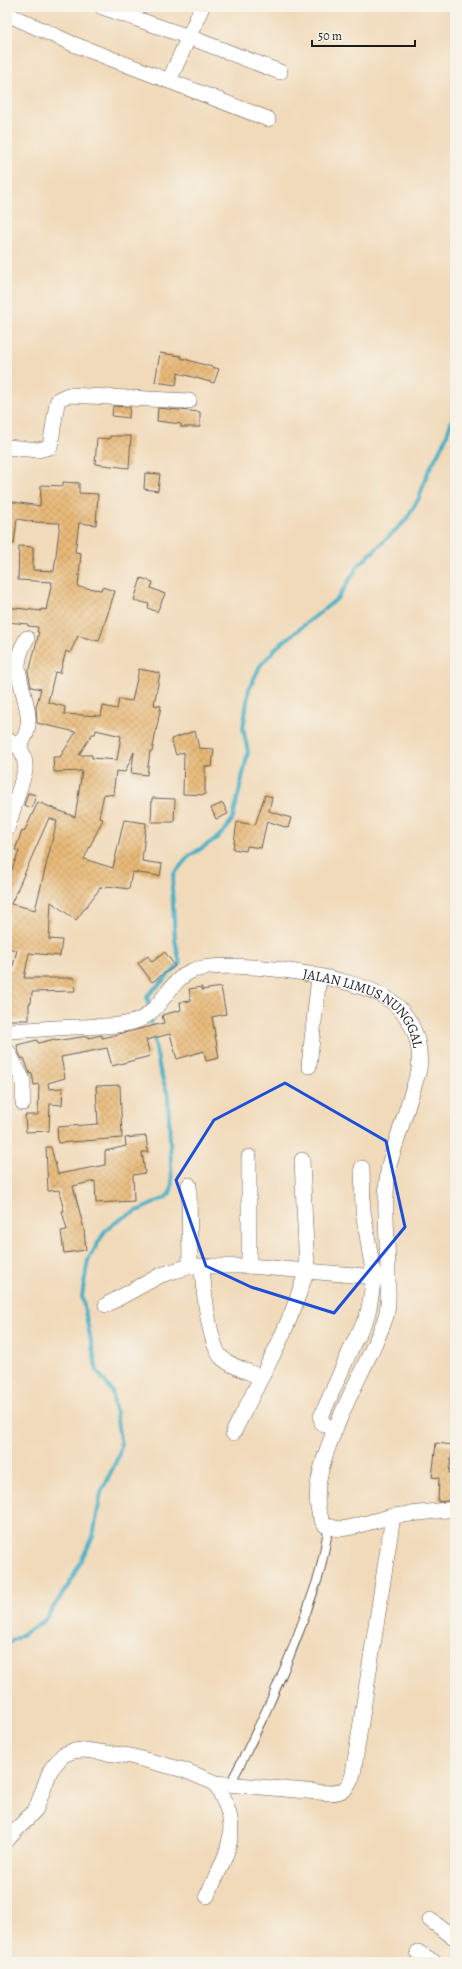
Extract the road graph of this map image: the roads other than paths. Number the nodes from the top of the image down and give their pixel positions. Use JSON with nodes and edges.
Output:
{"nodes":[{"id":1,"x":102,"y":7,"type":"edge"},
{"id":2,"x":202,"y":7,"type":"edge"},
{"id":3,"x":7,"y":14,"type":"edge"},
{"id":4,"x":189,"y":37,"type":"junction"},
{"id":5,"x":280,"y":72,"type":"dead end"},
{"id":6,"x":169,"y":81,"type":"junction"},
{"id":7,"x":268,"y":119,"type":"dead end"},
{"id":8,"x":189,"y":401,"type":"dead end"},
{"id":9,"x":7,"y":447,"type":"edge"},
{"id":10,"x":27,"y":638,"type":"dead end"},
{"id":11,"x":13,"y":743,"type":"edge"},
{"id":12,"x":7,"y":829,"type":"edge"},
{"id":13,"x":319,"y":977,"type":"junction"},
{"id":14,"x":7,"y":1031,"type":"edge"},
{"id":15,"x":7,"y":1050,"type":"edge"},
{"id":16,"x":310,"y":1066,"type":"dead end"},
{"id":17,"x":23,"y":1103,"type":"dead end"},
{"id":18,"x":249,"y":1157,"type":"dead end"},
{"id":19,"x":302,"y":1160,"type":"dead end"},
{"id":20,"x":362,"y":1168,"type":"dead end"},
{"id":21,"x":189,"y":1184,"type":"dead end"},
{"id":22,"x":196,"y":1266,"type":"junction"},
{"id":23,"x":249,"y":1266,"type":"junction"},
{"id":24,"x":307,"y":1270,"type":"junction"},
{"id":25,"x":381,"y":1278,"type":"junction"},
{"id":26,"x":106,"y":1306,"type":"dead end"},
{"id":27,"x":261,"y":1377,"type":"junction"},
{"id":28,"x":233,"y":1433,"type":"dead end"},
{"id":29,"x":455,"y":1509,"type":"edge"},
{"id":30,"x":393,"y":1516,"type":"junction"},
{"id":31,"x":329,"y":1527,"type":"junction"},
{"id":32,"x":215,"y":1783,"type":"junction"},
{"id":33,"x":230,"y":1784,"type":"junction"},
{"id":34,"x":7,"y":1840,"type":"edge"},
{"id":35,"x":207,"y":1896,"type":"dead end"},
{"id":36,"x":430,"y":1920,"type":"dead end"},
{"id":37,"x":455,"y":1938,"type":"edge"},
{"id":38,"x":418,"y":1952,"type":"dead end"},
{"id":39,"x":434,"y":1962,"type":"edge"}],
"edges":[{"from":1,"to":4,"type":"street"},
{"from":2,"to":4,"type":"street"},
{"from":3,"to":6,"type":"street"},
{"from":4,"to":5,"type":"street"},
{"from":4,"to":6,"type":"street"},
{"from":6,"to":7,"type":"street"},
{"from":8,"to":9,"type":"street"},
{"from":10,"to":11,"type":"street"},
{"from":11,"to":12,"type":"street"},
{"from":13,"to":14,"type":"street","name":"JALAN LIMUS NUNGGAL"},
{"from":13,"to":16,"type":"street"},
{"from":13,"to":25,"type":"street","name":"JALAN LIMUS NUNGGAL"},
{"from":15,"to":17,"type":"street"},
{"from":18,"to":23,"type":"street"},
{"from":19,"to":24,"type":"street"},
{"from":20,"to":25,"type":"street"},
{"from":21,"to":22,"type":"street"},
{"from":22,"to":23,"type":"street"},
{"from":22,"to":26,"type":"street"},
{"from":22,"to":27,"type":"street"},
{"from":23,"to":24,"type":"street"},
{"from":24,"to":25,"type":"street"},
{"from":24,"to":27,"type":"street"},
{"from":25,"to":31,"type":"street","name":"JALAN LIMUS NUNGGAL"},
{"from":27,"to":28,"type":"street"},
{"from":29,"to":30,"type":"street"},
{"from":30,"to":31,"type":"street"},
{"from":30,"to":33,"type":"street"},
{"from":31,"to":33,"type":"lane"},
{"from":32,"to":33,"type":"street"},
{"from":32,"to":34,"type":"street"},
{"from":32,"to":35,"type":"street"},
{"from":36,"to":37,"type":"street"},
{"from":38,"to":39,"type":"street"}]}
